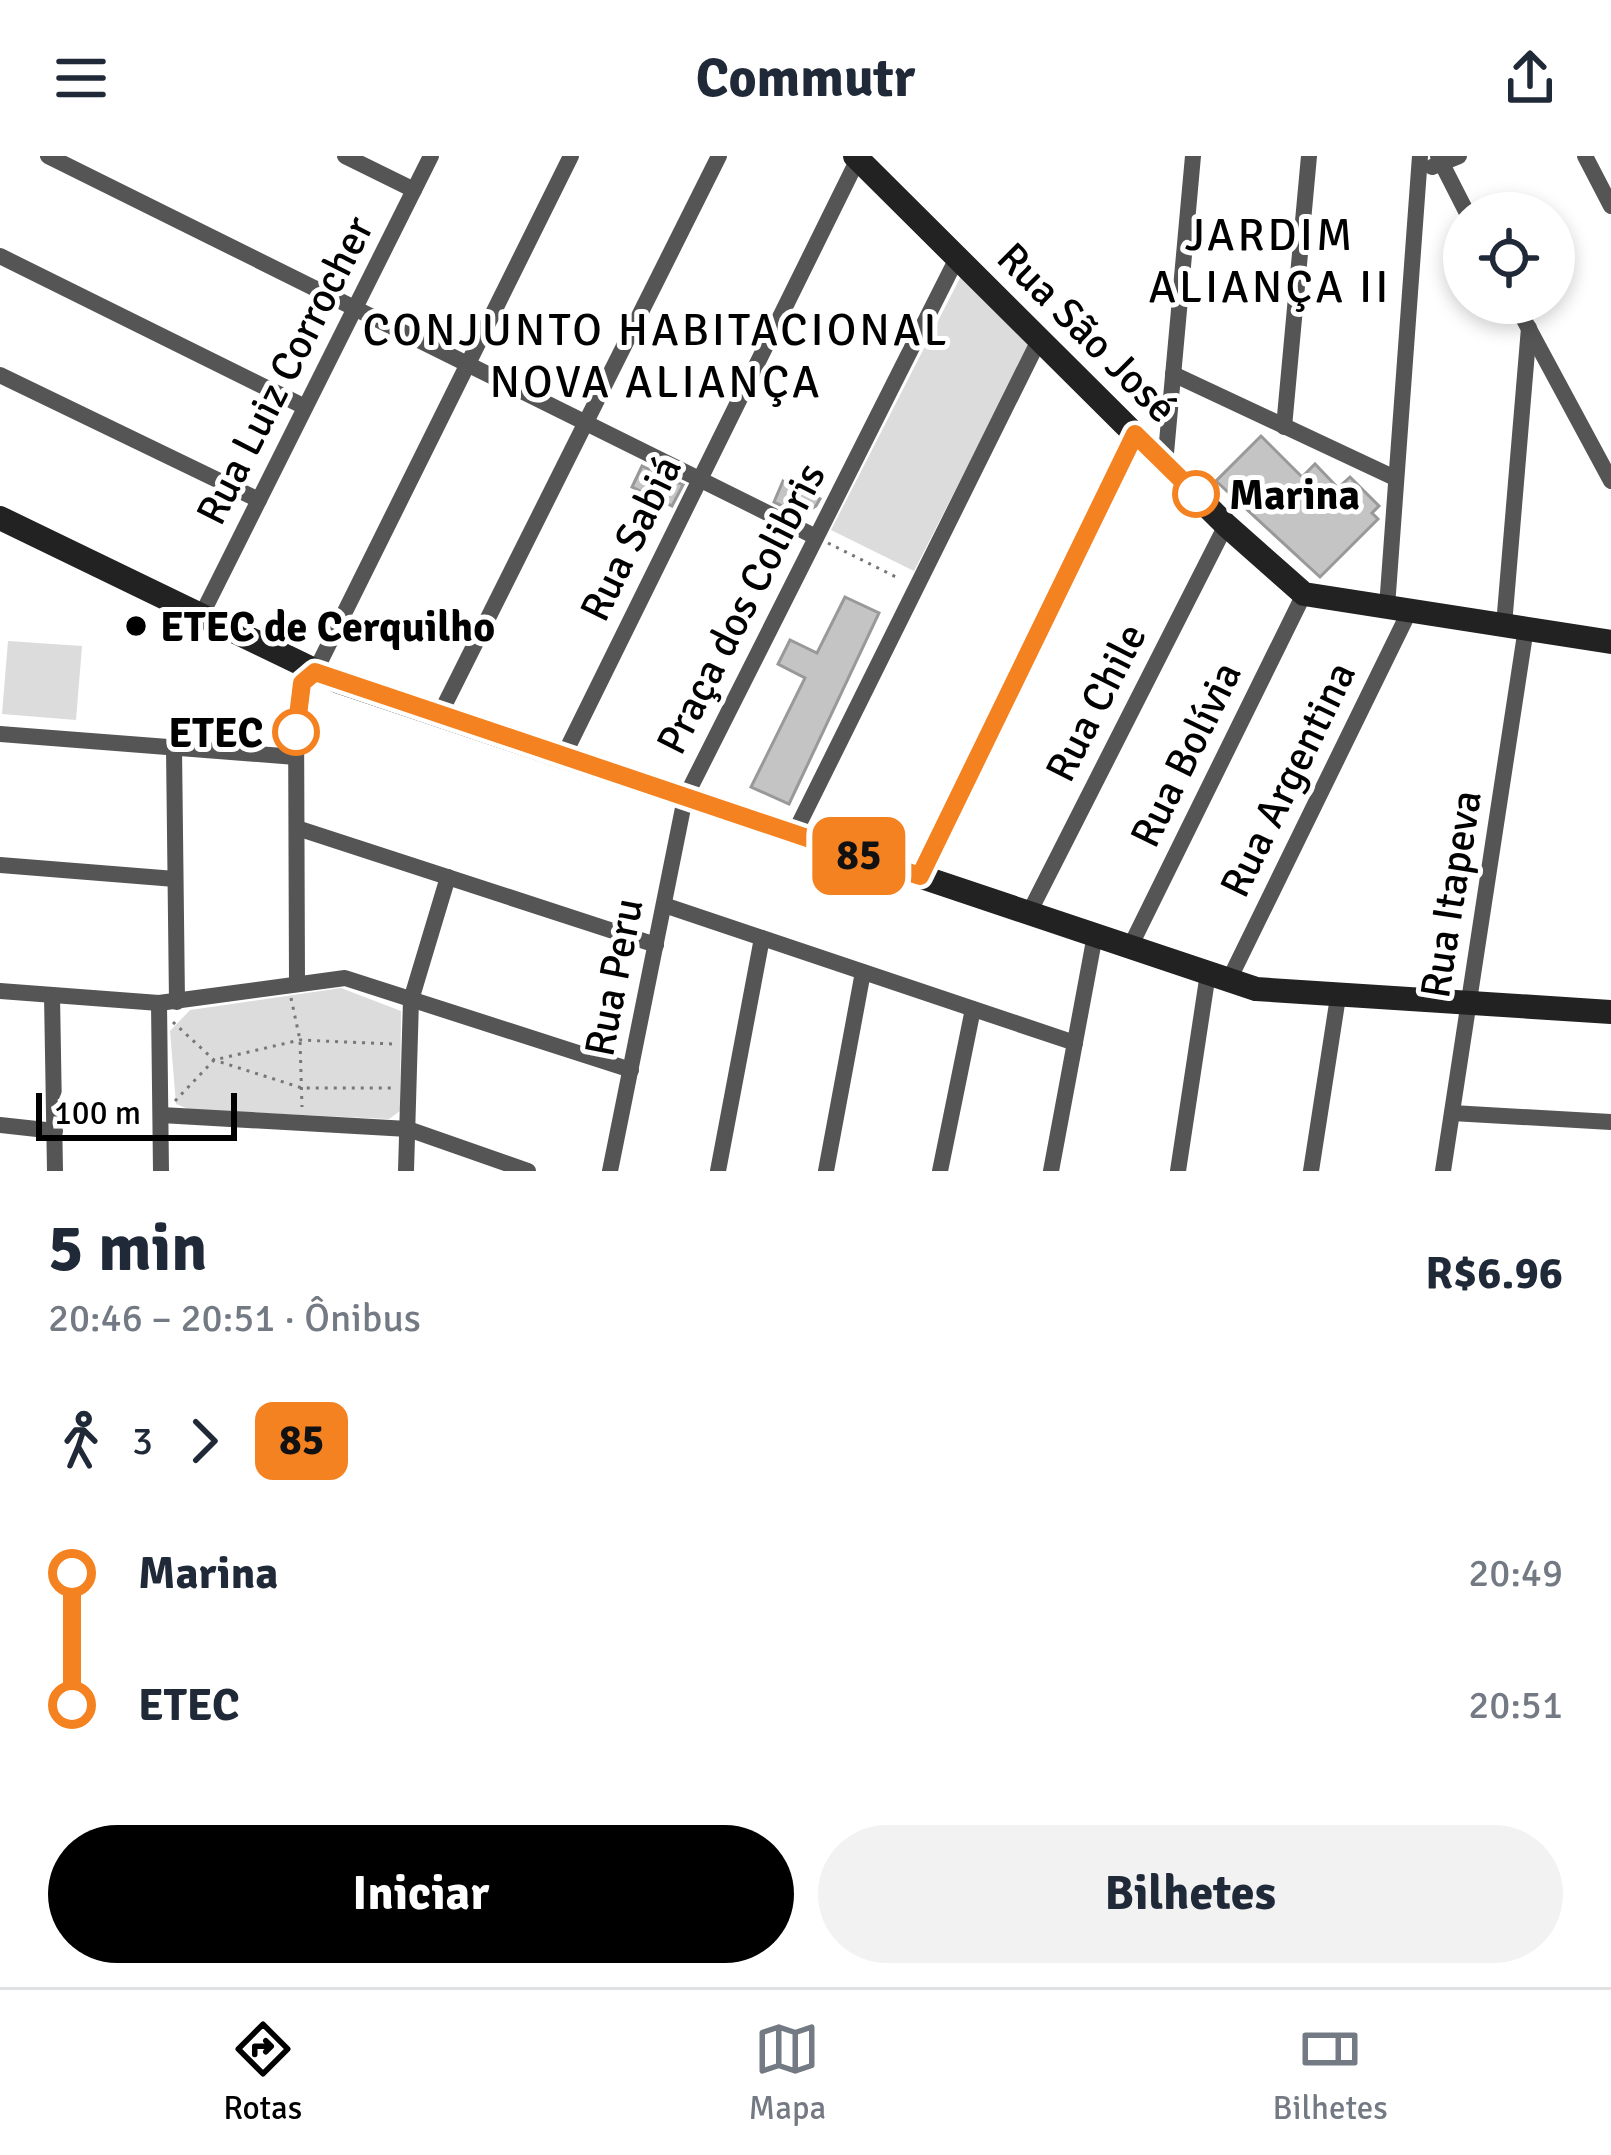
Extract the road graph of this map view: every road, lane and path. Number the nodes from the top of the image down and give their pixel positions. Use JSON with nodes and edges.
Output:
{"nodes":[{"id":1,"x":48,"y":156,"type":"edge"},
{"id":2,"x":345,"y":156,"type":"edge"},
{"id":3,"x":431,"y":156,"type":"edge"},
{"id":4,"x":572,"y":156,"type":"edge"},
{"id":5,"x":718,"y":156,"type":"edge"},
{"id":6,"x":1192,"y":156,"type":"edge"},
{"id":7,"x":1309,"y":156,"type":"edge"},
{"id":8,"x":1459,"y":156,"type":"edge"},
{"id":9,"x":1585,"y":156,"type":"edge"},
{"id":10,"x":856,"y":157,"type":"edge"},
{"id":11,"x":1440,"y":161,"type":"edge"},
{"id":12,"x":1419,"y":162,"type":"edge"},
{"id":13,"x":414,"y":190,"type":"junction"},
{"id":14,"x":1456,"y":192,"type":"edge"},
{"id":15,"x":1611,"y":206,"type":"edge"},
{"id":16,"x":0,"y":256,"type":"edge"},
{"id":17,"x":957,"y":257,"type":"junction"},
{"id":18,"x":355,"y":308,"type":"junction"},
{"id":19,"x":1527,"y":324,"type":"edge"},
{"id":20,"x":1529,"y":328,"type":"junction"},
{"id":21,"x":1040,"y":338,"type":"junction"},
{"id":22,"x":468,"y":364,"type":"junction"},
{"id":23,"x":1173,"y":374,"type":"junction"},
{"id":24,"x":0,"y":376,"type":"edge"},
{"id":25,"x":305,"y":406,"type":"junction"},
{"id":26,"x":586,"y":423,"type":"junction"},
{"id":27,"x":1284,"y":427,"type":"junction"},
{"id":28,"x":1135,"y":434,"type":"junction"},
{"id":29,"x":1165,"y":464,"type":"junction"},
{"id":30,"x":1396,"y":478,"type":"junction"},
{"id":31,"x":700,"y":479,"type":"junction"},
{"id":32,"x":1611,"y":481,"type":"edge"},
{"id":33,"x":259,"y":500,"type":"junction"},
{"id":34,"x":0,"y":518,"type":"edge"},
{"id":35,"x":1226,"y":525,"type":"junction"},
{"id":36,"x":816,"y":537,"type":"junction"},
{"id":37,"x":916,"y":587,"type":"junction"},
{"id":38,"x":1304,"y":594,"type":"junction"},
{"id":39,"x":1399,"y":608,"type":"junction"},
{"id":40,"x":200,"y":616,"type":"junction"},
{"id":41,"x":1515,"y":627,"type":"junction"},
{"id":42,"x":1611,"y":642,"type":"edge"},
{"id":43,"x":315,"y":672,"type":"junction"},
{"id":44,"x":439,"y":716,"type":"junction"},
{"id":45,"x":0,"y":734,"type":"edge"},
{"id":46,"x":174,"y":748,"type":"junction"},
{"id":47,"x":563,"y":757,"type":"junction"},
{"id":48,"x":296,"y":758,"type":"junction"},
{"id":49,"x":686,"y":798,"type":"junction"},
{"id":50,"x":297,"y":828,"type":"junction"},
{"id":51,"x":794,"y":834,"type":"junction"},
{"id":52,"x":0,"y":865,"type":"edge"},
{"id":53,"x":920,"y":876,"type":"junction"},
{"id":54,"x":448,"y":877,"type":"junction"},
{"id":55,"x":175,"y":880,"type":"junction"},
{"id":56,"x":664,"y":905,"type":"junction"},
{"id":57,"x":1029,"y":913,"type":"junction"},
{"id":58,"x":1095,"y":935,"type":"junction"},
{"id":59,"x":762,"y":938,"type":"junction"},
{"id":60,"x":656,"y":944,"type":"junction"},
{"id":61,"x":1130,"y":947,"type":"junction"},
{"id":62,"x":863,"y":972,"type":"junction"},
{"id":63,"x":1218,"y":977,"type":"junction"},
{"id":64,"x":292,"y":982,"type":"junction"},
{"id":65,"x":0,"y":992,"type":"edge"},
{"id":66,"x":52,"y":995,"type":"junction"},
{"id":67,"x":1338,"y":997,"type":"junction"},
{"id":68,"x":411,"y":1000,"type":"junction"},
{"id":69,"x":1469,"y":1004,"type":"junction"},
{"id":70,"x":165,"y":1005,"type":"junction"},
{"id":71,"x":973,"y":1009,"type":"junction"},
{"id":72,"x":1611,"y":1012,"type":"edge"},
{"id":73,"x":300,"y":1040,"type":"junction"},
{"id":74,"x":1075,"y":1043,"type":"junction"},
{"id":75,"x":410,"y":1045,"type":"junction"},
{"id":76,"x":214,"y":1060,"type":"junction"},
{"id":77,"x":631,"y":1070,"type":"junction"},
{"id":78,"x":302,"y":1088,"type":"junction"},
{"id":79,"x":409,"y":1088,"type":"junction"},
{"id":80,"x":1452,"y":1113,"type":"junction"},
{"id":81,"x":161,"y":1115,"type":"junction"},
{"id":82,"x":302,"y":1121,"type":"junction"},
{"id":83,"x":1611,"y":1122,"type":"edge"},
{"id":84,"x":0,"y":1125,"type":"edge"},
{"id":85,"x":408,"y":1129,"type":"junction"},
{"id":86,"x":55,"y":1131,"type":"junction"},
{"id":87,"x":55,"y":1171,"type":"edge"},
{"id":88,"x":160,"y":1171,"type":"edge"},
{"id":89,"x":406,"y":1171,"type":"edge"},
{"id":90,"x":528,"y":1171,"type":"edge"},
{"id":91,"x":610,"y":1171,"type":"edge"},
{"id":92,"x":718,"y":1171,"type":"edge"},
{"id":93,"x":826,"y":1171,"type":"edge"},
{"id":94,"x":940,"y":1171,"type":"edge"},
{"id":95,"x":1051,"y":1171,"type":"edge"},
{"id":96,"x":1178,"y":1171,"type":"edge"},
{"id":97,"x":1311,"y":1171,"type":"edge"},
{"id":98,"x":1443,"y":1171,"type":"edge"}],
"edges":[{"from":1,"to":18,"type":"street"},
{"from":2,"to":13,"type":"street"},
{"from":3,"to":13,"type":"street","name":"Rua Luiz Corrocher"},
{"from":4,"to":22,"type":"street"},
{"from":5,"to":26,"type":"street"},
{"from":6,"to":23,"type":"street"},
{"from":7,"to":27,"type":"street"},
{"from":8,"to":11,"type":"street"},
{"from":9,"to":15,"type":"street"},
{"from":10,"to":17,"type":"street","name":"Rua São José"},
{"from":10,"to":31,"type":"street","name":"Rua Sabiá"},
{"from":11,"to":12,"type":"street"},
{"from":11,"to":14,"type":"street"},
{"from":12,"to":30,"type":"street"},
{"from":13,"to":18,"type":"street","name":"Rua Luiz Corrocher"},
{"from":16,"to":25,"type":"street"},
{"from":17,"to":21,"type":"street","name":"Rua São José"},
{"from":17,"to":36,"type":"street","name":"Praça dos Colibris"},
{"from":18,"to":22,"type":"street"},
{"from":18,"to":25,"type":"street","name":"Rua Luiz Corrocher"},
{"from":19,"to":20,"type":"street"},
{"from":20,"to":32,"type":"street"},
{"from":20,"to":41,"type":"street","name":"Rua Itapeva"},
{"from":21,"to":28,"type":"street","name":"Rua São José"},
{"from":21,"to":37,"type":"street"},
{"from":22,"to":26,"type":"street"},
{"from":22,"to":43,"type":"street"},
{"from":23,"to":27,"type":"street"},
{"from":23,"to":29,"type":"street"},
{"from":24,"to":33,"type":"street"},
{"from":25,"to":33,"type":"street","name":"Rua Luiz Corrocher"},
{"from":26,"to":31,"type":"street"},
{"from":26,"to":44,"type":"street"},
{"from":27,"to":30,"type":"street"},
{"from":28,"to":29,"type":"street","name":"Rua São José"},
{"from":28,"to":53,"type":"street"},
{"from":29,"to":35,"type":"street","name":"Rua São José"},
{"from":30,"to":39,"type":"street"},
{"from":31,"to":36,"type":"street"},
{"from":31,"to":47,"type":"street","name":"Rua Sabiá"},
{"from":33,"to":40,"type":"street","name":"Rua Luiz Corrocher"},
{"from":34,"to":40,"type":"street"},
{"from":35,"to":38,"type":"street","name":"Rua São José"},
{"from":35,"to":57,"type":"street","name":"Rua Chile"},
{"from":36,"to":37,"type":"path"},
{"from":36,"to":49,"type":"street","name":"Praça dos Colibris"},
{"from":37,"to":51,"type":"street"},
{"from":38,"to":39,"type":"street"},
{"from":38,"to":61,"type":"street","name":"Rua Bolívia"},
{"from":39,"to":41,"type":"street"},
{"from":39,"to":63,"type":"street","name":"Rua Argentina"},
{"from":40,"to":43,"type":"street"},
{"from":41,"to":42,"type":"street"},
{"from":41,"to":69,"type":"street","name":"Rua Itapeva"},
{"from":43,"to":44,"type":"street"},
{"from":43,"to":48,"type":"street"},
{"from":44,"to":47,"type":"street"},
{"from":45,"to":46,"type":"street"},
{"from":46,"to":48,"type":"street"},
{"from":46,"to":55,"type":"street"},
{"from":47,"to":49,"type":"street"},
{"from":48,"to":50,"type":"street"},
{"from":49,"to":51,"type":"street"},
{"from":49,"to":56,"type":"street","name":"Rua Peru"},
{"from":50,"to":54,"type":"street"},
{"from":50,"to":64,"type":"street"},
{"from":51,"to":53,"type":"street"},
{"from":52,"to":55,"type":"street"},
{"from":53,"to":57,"type":"street"},
{"from":54,"to":60,"type":"street"},
{"from":54,"to":68,"type":"street"},
{"from":55,"to":70,"type":"street"},
{"from":56,"to":59,"type":"street"},
{"from":56,"to":60,"type":"street","name":"Rua Peru"},
{"from":57,"to":58,"type":"street"},
{"from":58,"to":61,"type":"street"},
{"from":58,"to":74,"type":"street"},
{"from":59,"to":62,"type":"street"},
{"from":59,"to":92,"type":"street"},
{"from":60,"to":77,"type":"street","name":"Rua Peru"},
{"from":61,"to":63,"type":"street"},
{"from":62,"to":71,"type":"street"},
{"from":62,"to":93,"type":"street"},
{"from":63,"to":67,"type":"street"},
{"from":63,"to":96,"type":"street","name":"Rua Argentina"},
{"from":64,"to":68,"type":"street"},
{"from":64,"to":70,"type":"street"},
{"from":64,"to":73,"type":"path"},
{"from":65,"to":66,"type":"street"},
{"from":66,"to":70,"type":"street"},
{"from":66,"to":86,"type":"street"},
{"from":67,"to":69,"type":"street"},
{"from":67,"to":97,"type":"street"},
{"from":68,"to":75,"type":"street"},
{"from":68,"to":77,"type":"street"},
{"from":69,"to":72,"type":"street"},
{"from":69,"to":80,"type":"street","name":"Rua Itapeva"},
{"from":70,"to":76,"type":"path"},
{"from":70,"to":81,"type":"street"},
{"from":71,"to":74,"type":"street"},
{"from":71,"to":94,"type":"street"},
{"from":73,"to":75,"type":"path"},
{"from":73,"to":76,"type":"path"},
{"from":73,"to":78,"type":"path"},
{"from":74,"to":95,"type":"street"},
{"from":75,"to":79,"type":"street"},
{"from":76,"to":78,"type":"path"},
{"from":76,"to":81,"type":"path"},
{"from":77,"to":91,"type":"street","name":"Rua Peru"},
{"from":78,"to":79,"type":"path"},
{"from":78,"to":82,"type":"path"},
{"from":79,"to":85,"type":"street"},
{"from":80,"to":83,"type":"street"},
{"from":80,"to":98,"type":"street","name":"Rua Itapeva"},
{"from":81,"to":82,"type":"street"},
{"from":81,"to":88,"type":"street"},
{"from":82,"to":85,"type":"street"},
{"from":84,"to":86,"type":"street"},
{"from":85,"to":89,"type":"street"},
{"from":85,"to":90,"type":"street"},
{"from":86,"to":87,"type":"street"}]}
